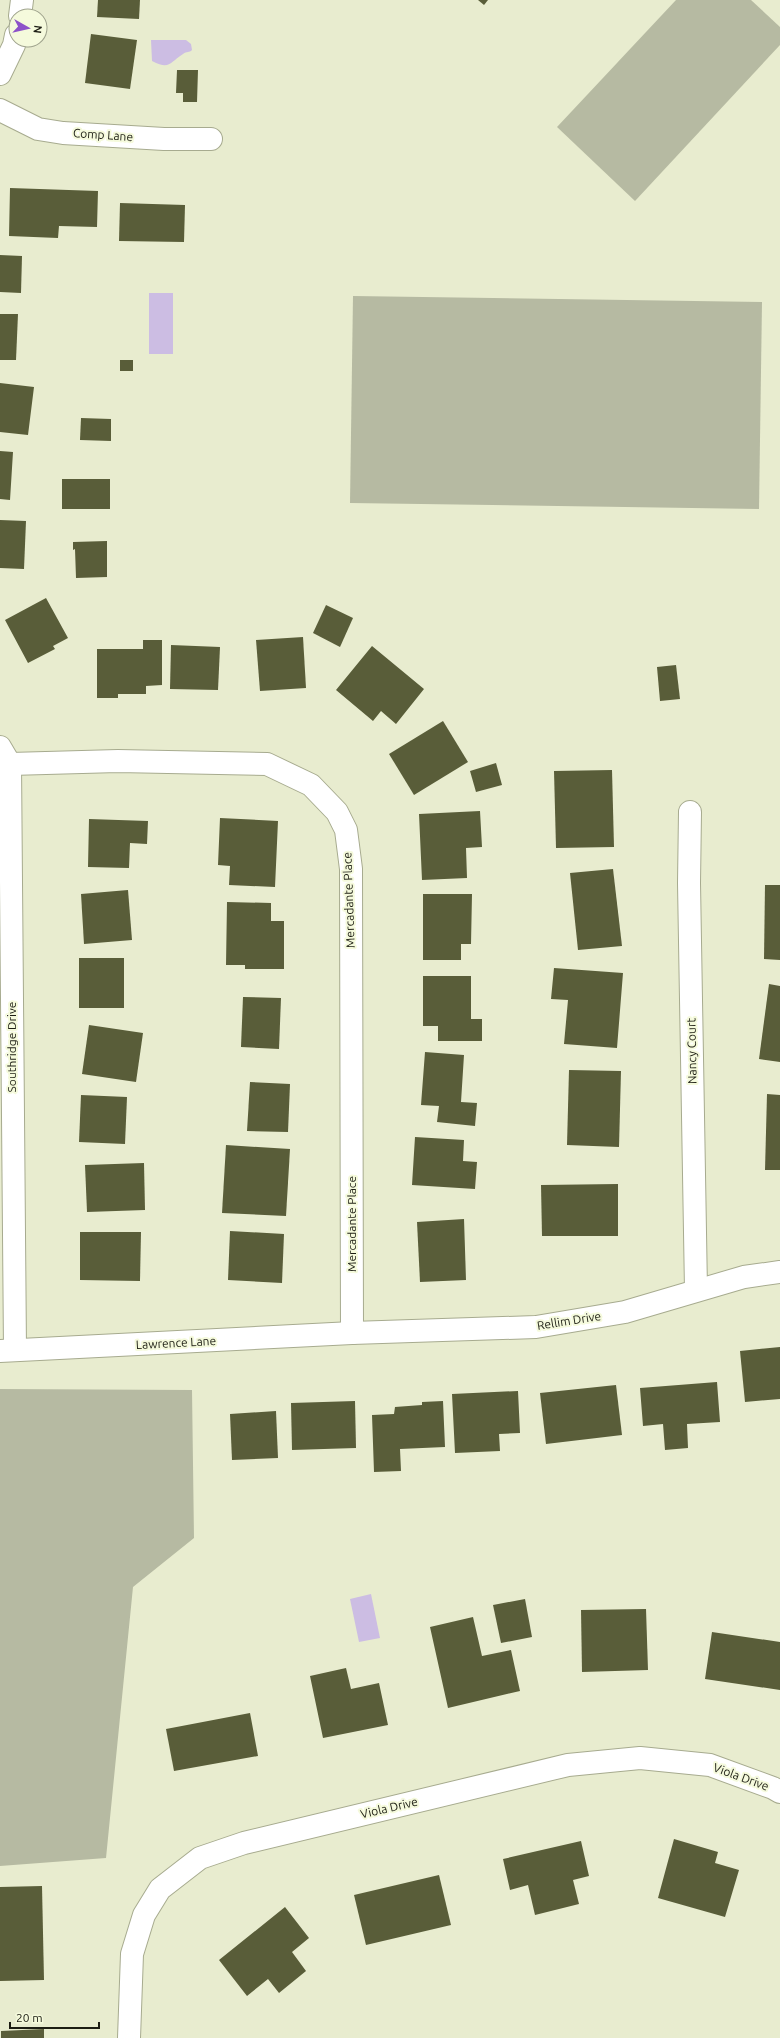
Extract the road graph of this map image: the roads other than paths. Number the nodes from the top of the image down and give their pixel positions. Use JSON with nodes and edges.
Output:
{"nodes":[{"id":1,"x":13,"y":48,"type":"edge"},
{"id":2,"x":0,"y":74,"type":"edge"},
{"id":3,"x":0,"y":110,"type":"edge"},
{"id":4,"x":211,"y":139,"type":"dead end"},
{"id":5,"x":5,"y":756,"type":"edge"},
{"id":6,"x":690,"y":812,"type":"dead end"},
{"id":7,"x":780,"y":1272,"type":"edge"},
{"id":8,"x":696,"y":1290,"type":"junction"},
{"id":9,"x":352,"y":1333,"type":"junction"},
{"id":10,"x":7,"y":1351,"type":"edge"},
{"id":11,"x":780,"y":1792,"type":"edge"},
{"id":12,"x":129,"y":2038,"type":"edge"}],
"edges":[{"from":1,"to":2,"type":"street"},
{"from":3,"to":4,"type":"street","name":"Comp Lane"},
{"from":5,"to":9,"type":"street","name":"Mercadante Place"},
{"from":5,"to":10,"type":"street","name":"Southridge Drive"},
{"from":6,"to":8,"type":"street","name":"Nancy Court"},
{"from":7,"to":8,"type":"street","name":"Rellim Drive"},
{"from":8,"to":9,"type":"street","name":"Rellim Drive"},
{"from":9,"to":10,"type":"street","name":"Lawrence Lane"},
{"from":11,"to":12,"type":"street","name":"Viola Drive"}]}
